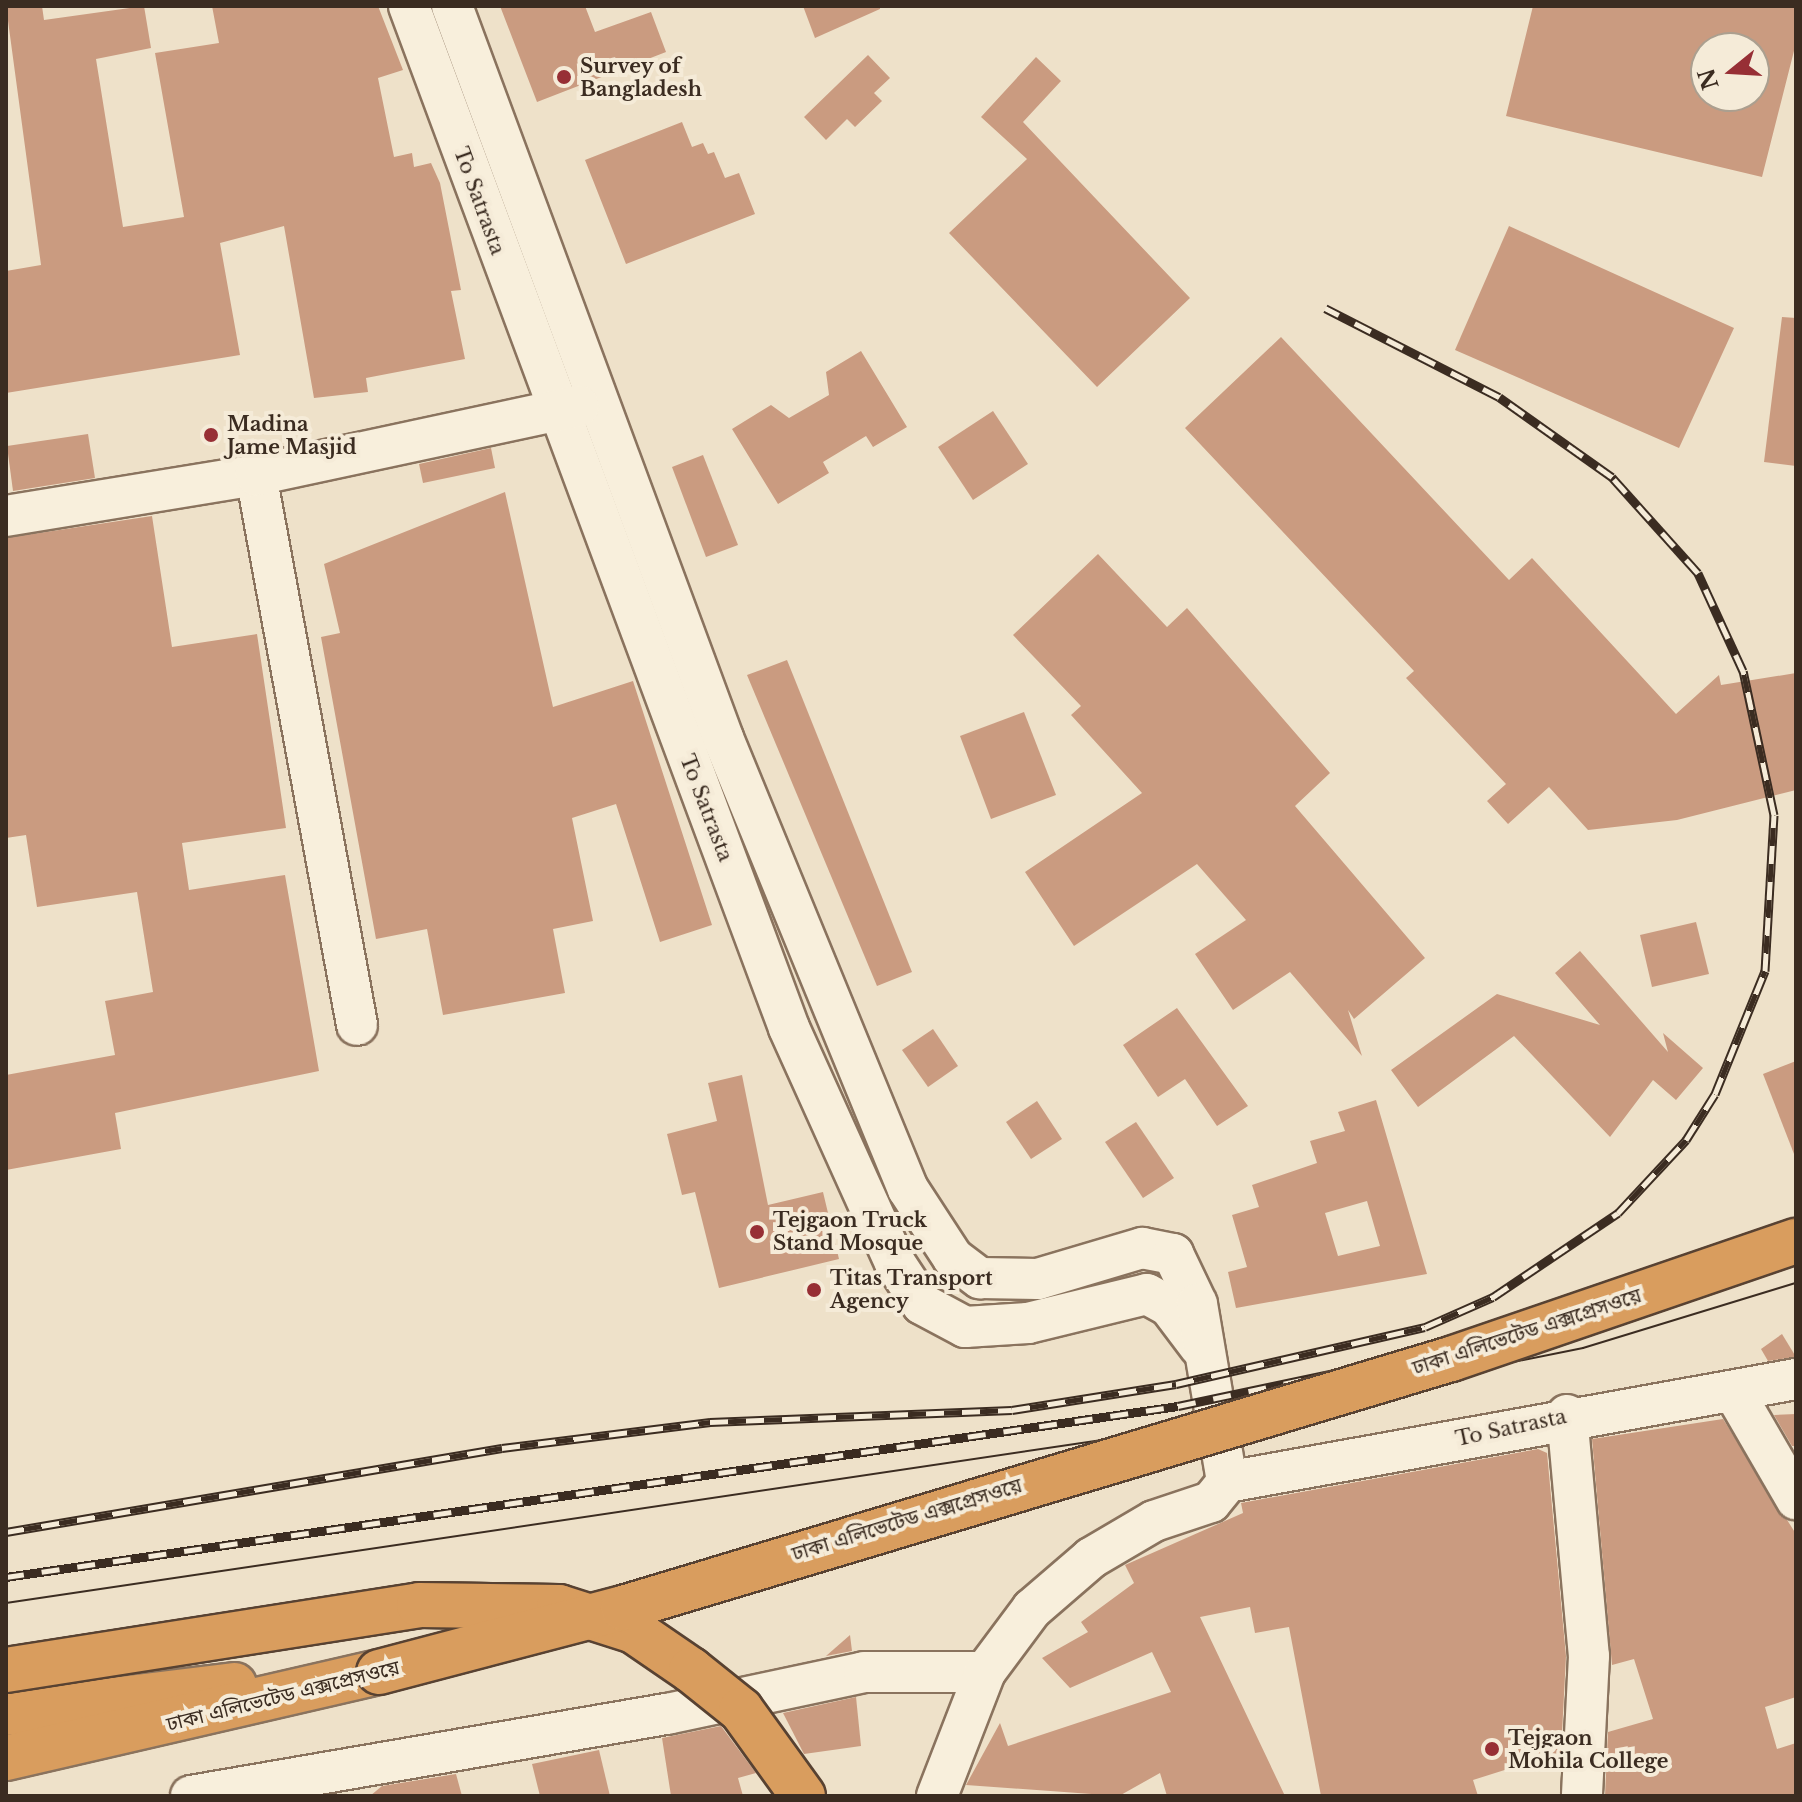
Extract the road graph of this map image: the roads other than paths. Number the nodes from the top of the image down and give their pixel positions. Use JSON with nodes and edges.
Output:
{"nodes":[{"id":1,"x":409,"y":6,"type":"edge"},
{"id":2,"x":452,"y":6,"type":"edge"},
{"id":3,"x":596,"y":400,"type":"junction"},
{"id":4,"x":556,"y":414,"type":"junction"},
{"id":5,"x":256,"y":475,"type":"junction"},
{"id":6,"x":6,"y":516,"type":"edge"},
{"id":7,"x":830,"y":1010,"type":"junction"},
{"id":8,"x":357,"y":1025,"type":"dead end"},
{"id":9,"x":789,"y":1028,"type":"junction"},
{"id":10,"x":1796,"y":1241,"type":"edge"},
{"id":11,"x":953,"y":1258,"type":"junction"},
{"id":12,"x":909,"y":1286,"type":"junction"},
{"id":13,"x":1200,"y":1347,"type":"junction"},
{"id":14,"x":1796,"y":1379,"type":"edge"},
{"id":15,"x":1734,"y":1392,"type":"junction"},
{"id":16,"x":1567,"y":1415,"type":"junction"},
{"id":17,"x":1227,"y":1482,"type":"junction"},
{"id":18,"x":1796,"y":1499,"type":"edge"},
{"id":19,"x":6,"y":1670,"type":"edge"},
{"id":20,"x":379,"y":1672,"type":"junction"},
{"id":21,"x":985,"y":1672,"type":"junction"},
{"id":22,"x":6,"y":1713,"type":"edge"},
{"id":23,"x":6,"y":1758,"type":"edge"},
{"id":24,"x":191,"y":1796,"type":"edge"},
{"id":25,"x":803,"y":1796,"type":"edge"},
{"id":26,"x":937,"y":1796,"type":"edge"},
{"id":27,"x":1582,"y":1796,"type":"edge"}],
"edges":[{"from":1,"to":4,"type":"street","name":"To Satrasta"},
{"from":2,"to":3,"type":"street"},
{"from":3,"to":4,"type":"street"},
{"from":3,"to":7,"type":"street"},
{"from":4,"to":5,"type":"street"},
{"from":4,"to":9,"type":"street","name":"To Satrasta"},
{"from":5,"to":6,"type":"street"},
{"from":5,"to":8,"type":"street"},
{"from":7,"to":9,"type":"street"},
{"from":7,"to":11,"type":"street"},
{"from":9,"to":12,"type":"street","name":"To Satrasta"},
{"from":10,"to":20,"type":"highway","name":"ঢাকা এলিভেটেড এক্সপ্রেসওয়ে","bridge":true},
{"from":11,"to":12,"type":"street"},
{"from":11,"to":13,"type":"street"},
{"from":12,"to":13,"type":"street","name":"To Satrasta"},
{"from":13,"to":17,"type":"street"},
{"from":14,"to":15,"type":"street","name":"To Satrasta"},
{"from":15,"to":16,"type":"street","name":"To Satrasta"},
{"from":15,"to":18,"type":"street"},
{"from":16,"to":17,"type":"street","name":"To Satrasta"},
{"from":16,"to":27,"type":"street"},
{"from":17,"to":21,"type":"street"},
{"from":19,"to":25,"type":"highway","bridge":true},
{"from":20,"to":22,"type":"highway"},
{"from":20,"to":23,"type":"highway","name":"ঢাকা এলিভেটেড এক্সপ্রেসওয়ে"},
{"from":21,"to":24,"type":"street"},
{"from":21,"to":26,"type":"street"}]}
